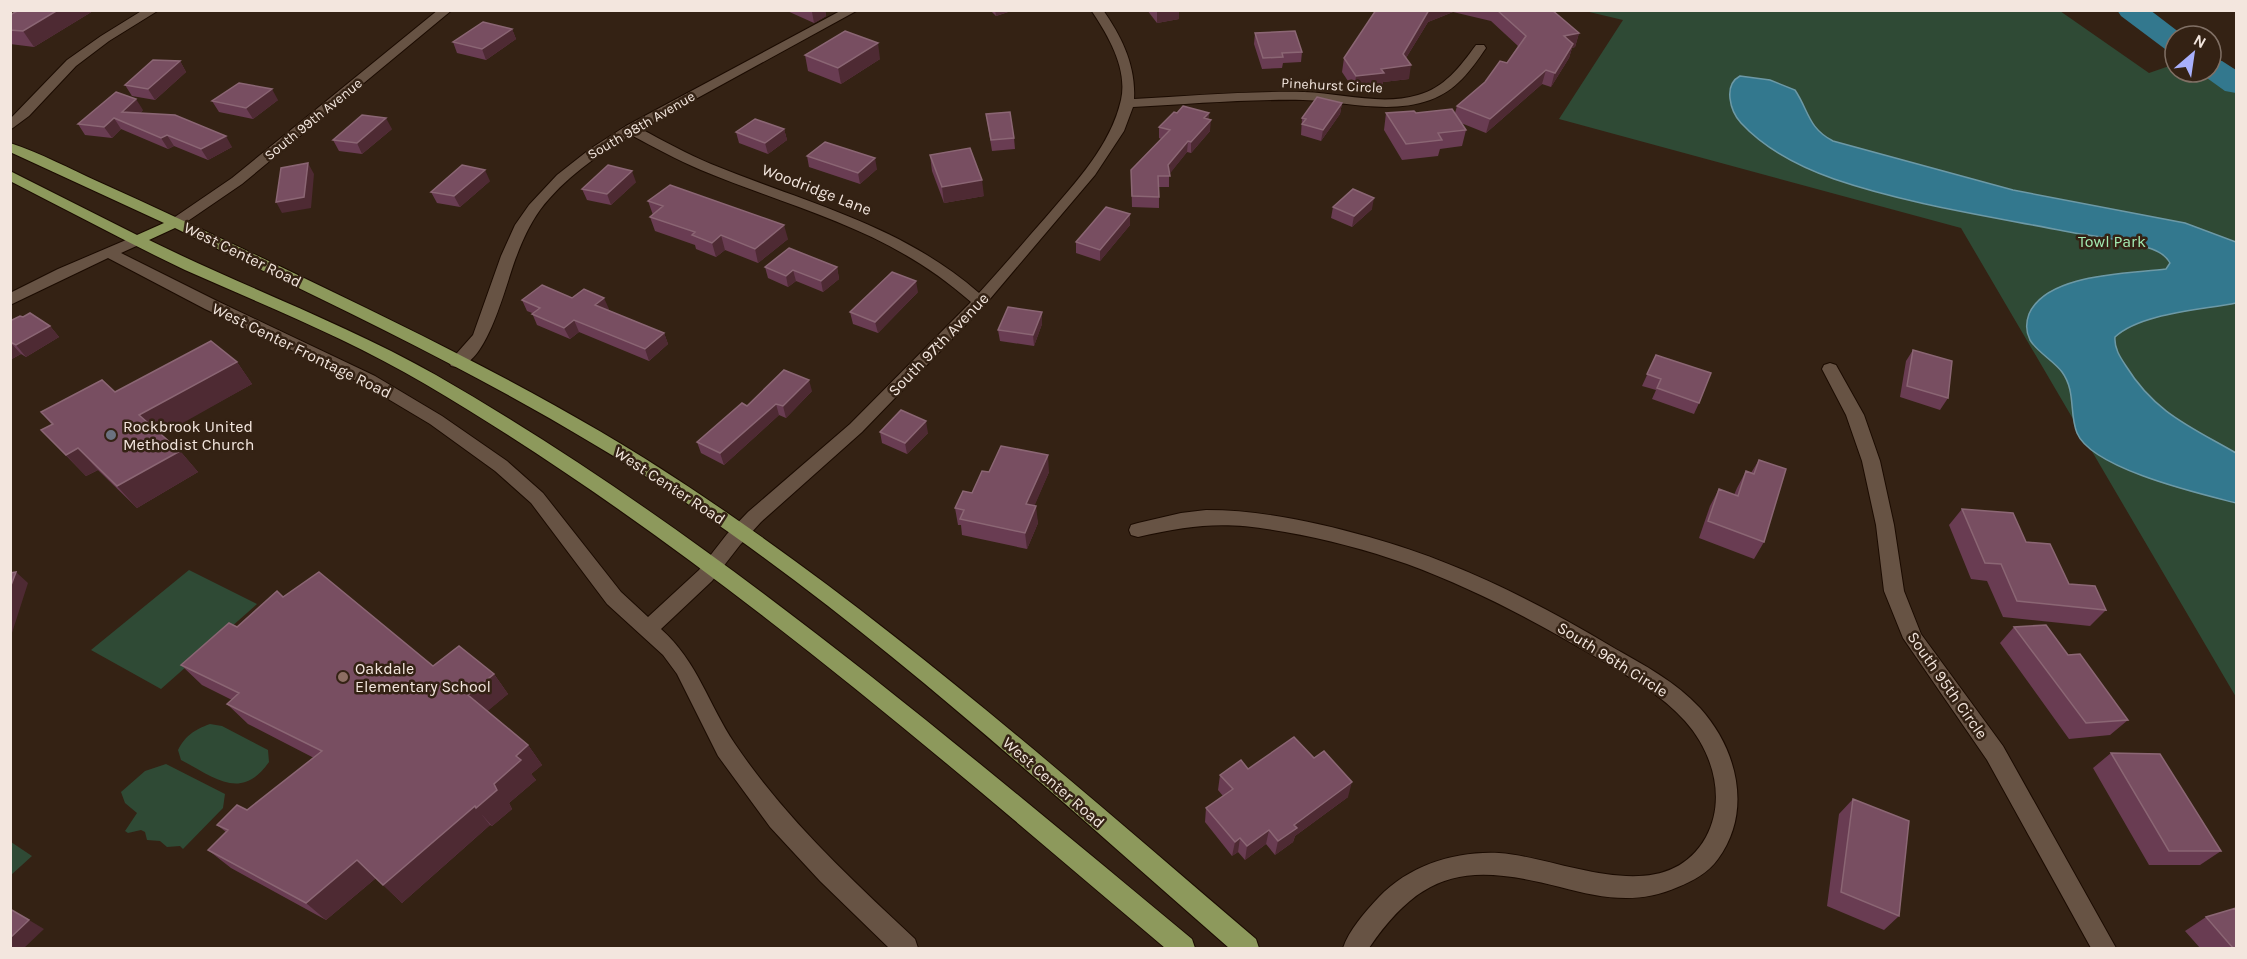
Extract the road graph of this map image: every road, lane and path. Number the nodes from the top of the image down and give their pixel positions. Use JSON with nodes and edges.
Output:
{"nodes":[{"id":1,"x":153,"y":10,"type":"edge"},
{"id":2,"x":446,"y":10,"type":"edge"},
{"id":3,"x":852,"y":10,"type":"edge"},
{"id":4,"x":1097,"y":10,"type":"edge"},
{"id":5,"x":1480,"y":48,"type":"dead end"},
{"id":6,"x":1126,"y":103,"type":"junction"},
{"id":7,"x":10,"y":126,"type":"edge"},
{"id":8,"x":631,"y":129,"type":"junction"},
{"id":9,"x":10,"y":147,"type":"edge"},
{"id":10,"x":10,"y":175,"type":"edge"},
{"id":11,"x":177,"y":222,"type":"junction"},
{"id":12,"x":138,"y":240,"type":"junction"},
{"id":13,"x":107,"y":252,"type":"junction"},
{"id":14,"x":10,"y":300,"type":"edge"},
{"id":15,"x":979,"y":302,"type":"junction"},
{"id":16,"x":457,"y":362,"type":"junction"},
{"id":17,"x":1830,"y":369,"type":"dead end"},
{"id":18,"x":1138,"y":530,"type":"dead end"},
{"id":19,"x":740,"y":531,"type":"junction"},
{"id":20,"x":712,"y":568,"type":"junction"},
{"id":21,"x":647,"y":629,"type":"junction"},
{"id":22,"x":906,"y":948,"type":"edge"},
{"id":23,"x":1183,"y":948,"type":"edge"},
{"id":24,"x":1247,"y":948,"type":"edge"},
{"id":25,"x":1355,"y":948,"type":"edge"},
{"id":26,"x":2104,"y":948,"type":"edge"}],
"edges":[{"from":1,"to":7,"type":"street"},
{"from":2,"to":11,"type":"street","name":"South 99th Avenue"},
{"from":3,"to":8,"type":"street","name":"South 98th Avenue"},
{"from":4,"to":6,"type":"street","name":"South 97th Avenue"},
{"from":5,"to":6,"type":"street","name":"Pinehurst Circle"},
{"from":6,"to":15,"type":"street","name":"South 97th Avenue"},
{"from":8,"to":15,"type":"street","name":"Woodridge Lane"},
{"from":8,"to":16,"type":"street","name":"South 98th Avenue"},
{"from":9,"to":11,"type":"main road","name":"West Center Road"},
{"from":10,"to":12,"type":"main road","name":"West Center Road"},
{"from":11,"to":12,"type":"main road"},
{"from":11,"to":16,"type":"main road","name":"West Center Road"},
{"from":12,"to":13,"type":"street"},
{"from":12,"to":20,"type":"main road","name":"West Center Road"},
{"from":13,"to":14,"type":"street"},
{"from":13,"to":21,"type":"street","name":"West Center Frontage Road"},
{"from":15,"to":19,"type":"street","name":"South 97th Avenue"},
{"from":16,"to":19,"type":"main road","name":"West Center Road"},
{"from":17,"to":26,"type":"street","name":"South 95th Circle"},
{"from":18,"to":25,"type":"street","name":"South 96th Circle"},
{"from":19,"to":20,"type":"street","name":"South 97th Avenue"},
{"from":19,"to":24,"type":"main road","name":"West Center Road"},
{"from":20,"to":21,"type":"street","name":"South 97th Avenue"},
{"from":20,"to":23,"type":"main road","name":"West Center Road"},
{"from":21,"to":22,"type":"street","name":"West Center Frontage Road"}]}
